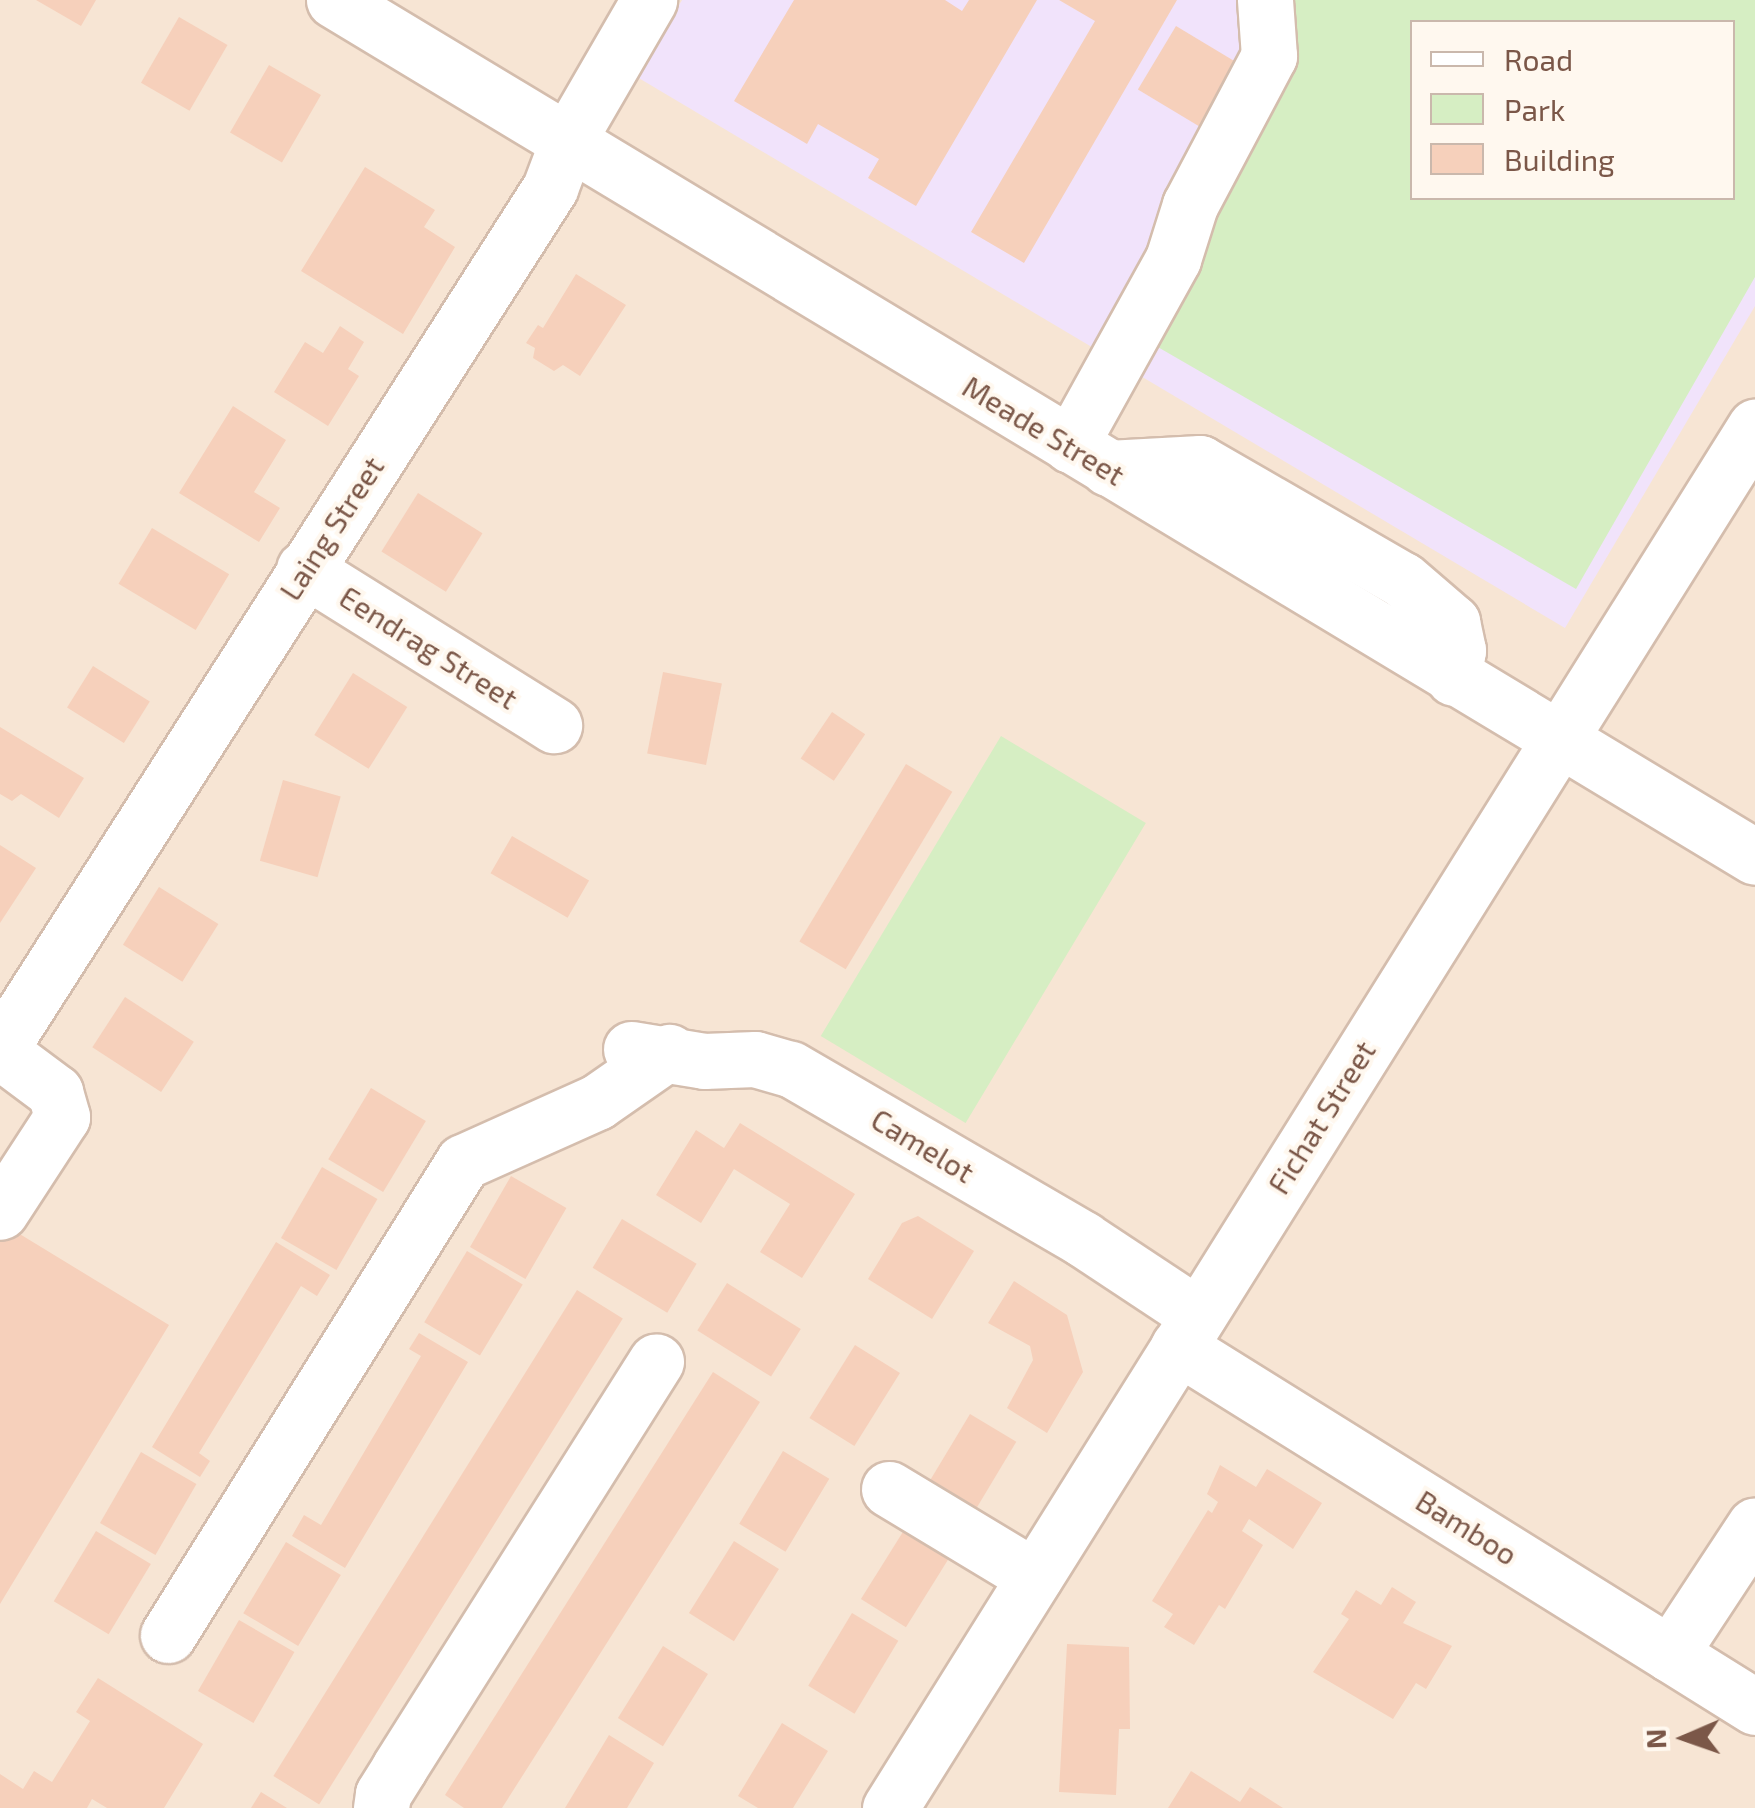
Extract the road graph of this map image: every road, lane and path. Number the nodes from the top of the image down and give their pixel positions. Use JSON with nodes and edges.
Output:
{"nodes":[{"id":1,"x":334,"y":0,"type":"edge"},
{"id":2,"x":648,"y":0,"type":"edge"},
{"id":3,"x":1266,"y":0,"type":"edge"},
{"id":4,"x":568,"y":140,"type":"junction"},
{"id":5,"x":1755,"y":427,"type":"edge"},
{"id":6,"x":1089,"y":457,"type":"junction"},
{"id":7,"x":304,"y":568,"type":"junction"},
{"id":8,"x":554,"y":724,"type":"dead end"},
{"id":9,"x":1556,"y":740,"type":"junction"},
{"id":10,"x":1755,"y":857,"type":"edge"},
{"id":11,"x":0,"y":1050,"type":"edge"},
{"id":12,"x":0,"y":1212,"type":"edge"},
{"id":13,"x":1188,"y":1331,"type":"junction"},
{"id":14,"x":656,"y":1362,"type":"dead end"},
{"id":15,"x":888,"y":1489,"type":"dead end"},
{"id":16,"x":1755,"y":1526,"type":"edge"},
{"id":17,"x":1034,"y":1577,"type":"junction"},
{"id":18,"x":168,"y":1634,"type":"dead end"},
{"id":19,"x":1670,"y":1654,"type":"junction"},
{"id":20,"x":1755,"y":1707,"type":"edge"},
{"id":21,"x":897,"y":1806,"type":"edge"},
{"id":22,"x":381,"y":1808,"type":"edge"}],
"edges":[{"from":1,"to":4,"type":"street","name":"Meade Street"},
{"from":2,"to":4,"type":"street","name":"Laing Street"},
{"from":3,"to":6,"type":"street"},
{"from":4,"to":6,"type":"street","name":"Meade Street"},
{"from":4,"to":7,"type":"street","name":"Laing Street"},
{"from":5,"to":9,"type":"street","name":"Fichat Street"},
{"from":6,"to":9,"type":"street","name":"Meade Street"},
{"from":7,"to":8,"type":"street","name":"Eendrag Street"},
{"from":7,"to":11,"type":"street","name":"Laing Street"},
{"from":9,"to":10,"type":"street","name":"Meade Street"},
{"from":9,"to":13,"type":"street","name":"Fichat Street"},
{"from":11,"to":12,"type":"street"},
{"from":13,"to":17,"type":"street","name":"Fichat Street"},
{"from":13,"to":18,"type":"street","name":"Camelot"},
{"from":13,"to":19,"type":"street","name":"Bamboo"},
{"from":14,"to":22,"type":"street"},
{"from":15,"to":17,"type":"street"},
{"from":16,"to":19,"type":"street"},
{"from":17,"to":21,"type":"street","name":"Fichat Street"},
{"from":19,"to":20,"type":"street","name":"Bamboo"}]}
